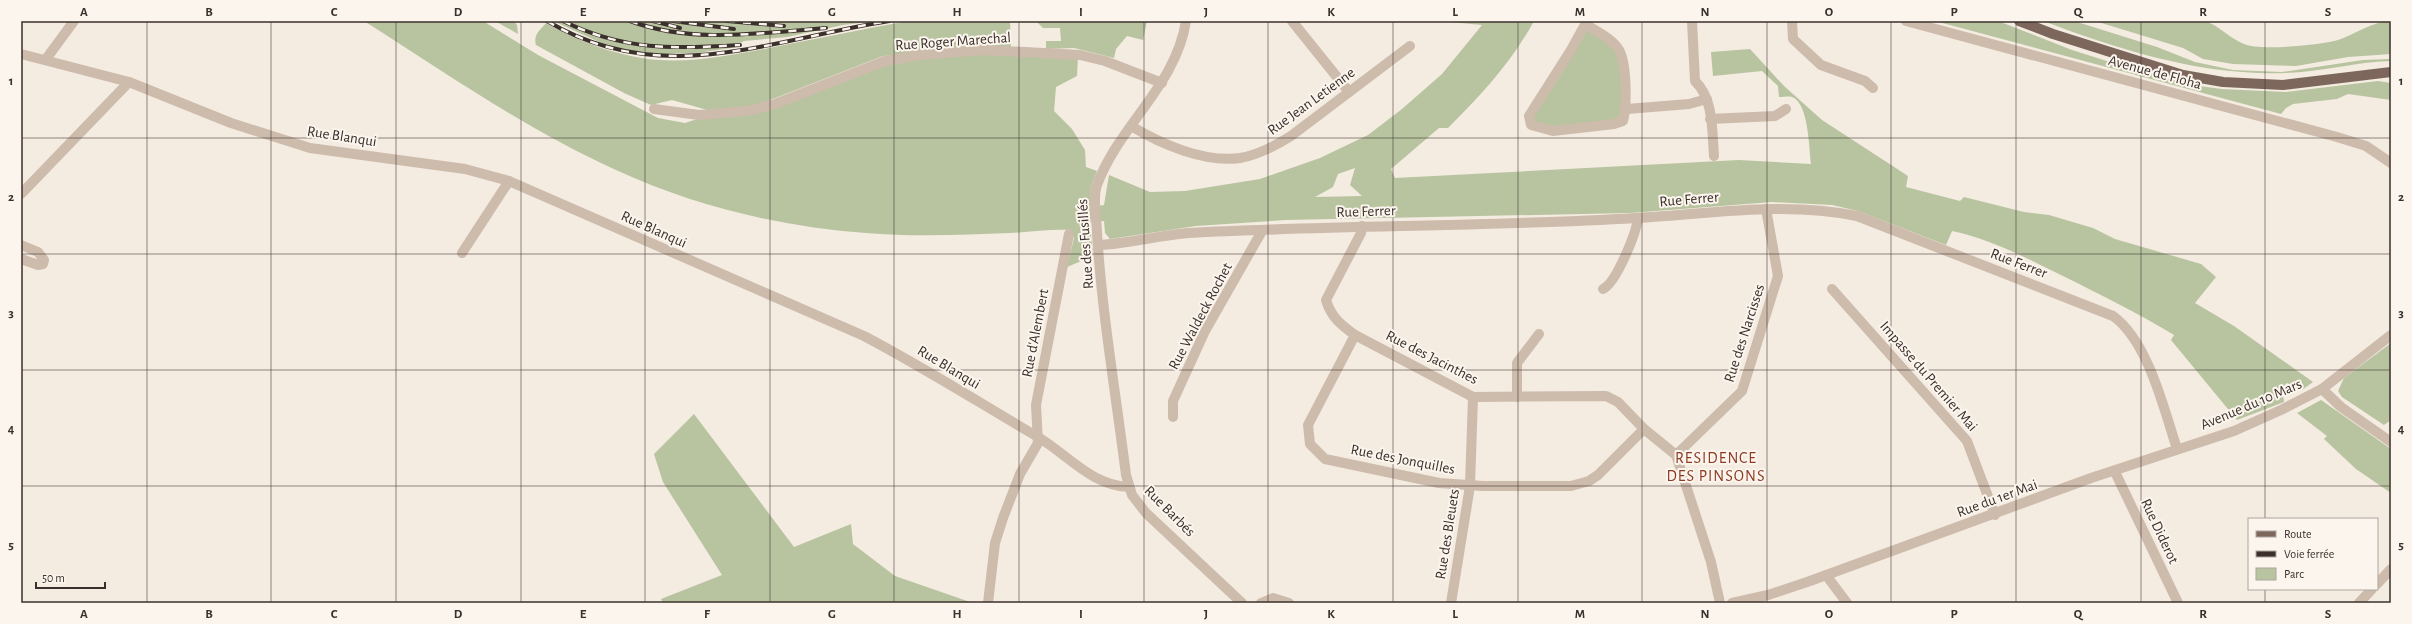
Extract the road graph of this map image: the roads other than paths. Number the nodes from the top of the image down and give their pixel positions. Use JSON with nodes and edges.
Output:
{"nodes":[{"id":1,"x":74,"y":21,"type":"edge"},
{"id":2,"x":1186,"y":21,"type":"edge"},
{"id":3,"x":1292,"y":21,"type":"edge"},
{"id":4,"x":1692,"y":21,"type":"edge"},
{"id":5,"x":1792,"y":21,"type":"edge"},
{"id":6,"x":1906,"y":21,"type":"edge"},
{"id":7,"x":2018,"y":21,"type":"edge"},
{"id":8,"x":1586,"y":22,"type":"edge"},
{"id":9,"x":1410,"y":46,"type":"dead end"},
{"id":10,"x":21,"y":54,"type":"edge"},
{"id":11,"x":46,"y":59,"type":"junction"},
{"id":12,"x":2391,"y":72,"type":"edge"},
{"id":13,"x":128,"y":82,"type":"junction"},
{"id":14,"x":1162,"y":83,"type":"junction"},
{"id":15,"x":1873,"y":88,"type":"dead end"},
{"id":16,"x":1349,"y":92,"type":"junction"},
{"id":17,"x":1707,"y":99,"type":"junction"},
{"id":18,"x":654,"y":109,"type":"dead end"},
{"id":19,"x":1626,"y":109,"type":"junction"},
{"id":20,"x":1786,"y":109,"type":"dead end"},
{"id":21,"x":1710,"y":119,"type":"junction"},
{"id":22,"x":1131,"y":126,"type":"junction"},
{"id":23,"x":1714,"y":156,"type":"dead end"},
{"id":24,"x":2391,"y":163,"type":"edge"},
{"id":25,"x":510,"y":181,"type":"junction"},
{"id":26,"x":21,"y":194,"type":"edge"},
{"id":27,"x":1766,"y":209,"type":"junction"},
{"id":28,"x":1638,"y":218,"type":"junction"},
{"id":29,"x":1362,"y":226,"type":"junction"},
{"id":30,"x":1262,"y":231,"type":"junction"},
{"id":31,"x":1069,"y":234,"type":"dead end"},
{"id":32,"x":21,"y":245,"type":"edge"},
{"id":33,"x":1098,"y":245,"type":"junction"},
{"id":34,"x":462,"y":253,"type":"dead end"},
{"id":35,"x":21,"y":259,"type":"edge"},
{"id":36,"x":1832,"y":288,"type":"dead end"},
{"id":37,"x":1603,"y":290,"type":"dead end"},
{"id":38,"x":1539,"y":334,"type":"dead end"},
{"id":39,"x":1355,"y":335,"type":"junction"},
{"id":40,"x":2391,"y":335,"type":"edge"},
{"id":41,"x":2322,"y":389,"type":"junction"},
{"id":42,"x":1473,"y":397,"type":"junction"},
{"id":43,"x":1517,"y":397,"type":"junction"},
{"id":44,"x":1173,"y":418,"type":"dead end"},
{"id":45,"x":1644,"y":429,"type":"junction"},
{"id":46,"x":1038,"y":437,"type":"junction"},
{"id":47,"x":2390,"y":441,"type":"edge"},
{"id":48,"x":2178,"y":449,"type":"junction"},
{"id":49,"x":1676,"y":455,"type":"junction"},
{"id":50,"x":2115,"y":472,"type":"junction"},
{"id":51,"x":1470,"y":486,"type":"junction"},
{"id":52,"x":1129,"y":487,"type":"junction"},
{"id":53,"x":1995,"y":515,"type":"junction"},
{"id":54,"x":2391,"y":569,"type":"edge"},
{"id":55,"x":1826,"y":575,"type":"junction"},
{"id":56,"x":2378,"y":583,"type":"edge"},
{"id":57,"x":2371,"y":590,"type":"edge"},
{"id":58,"x":988,"y":603,"type":"edge"},
{"id":59,"x":1242,"y":603,"type":"edge"},
{"id":60,"x":1261,"y":603,"type":"edge"},
{"id":61,"x":1289,"y":603,"type":"edge"},
{"id":62,"x":1452,"y":603,"type":"edge"},
{"id":63,"x":1720,"y":603,"type":"edge"},
{"id":64,"x":1732,"y":603,"type":"edge"},
{"id":65,"x":1846,"y":603,"type":"edge"},
{"id":66,"x":2178,"y":603,"type":"edge"},
{"id":67,"x":2359,"y":603,"type":"edge"}],
"edges":[{"from":1,"to":11,"type":"street"},
{"from":2,"to":14,"type":"street","name":"Rue des Fusillés"},
{"from":3,"to":16,"type":"street"},
{"from":4,"to":17,"type":"street"},
{"from":5,"to":15,"type":"street"},
{"from":6,"to":24,"type":"street","name":"Avenue de Floha"},
{"from":7,"to":12,"type":"main road"},
{"from":8,"to":19,"type":"street"},
{"from":8,"to":19,"type":"street"},
{"from":9,"to":16,"type":"street","name":"Rue Jean Letienne"},
{"from":10,"to":11,"type":"street","name":"Rue Blanqui"},
{"from":11,"to":13,"type":"street","name":"Rue Blanqui"},
{"from":13,"to":25,"type":"street","name":"Rue Blanqui"},
{"from":13,"to":26,"type":"street"},
{"from":14,"to":18,"type":"street","name":"Rue Roger Marechal"},
{"from":14,"to":22,"type":"street","name":"Rue des Fusillés"},
{"from":16,"to":22,"type":"street","name":"Rue Jean Letienne"},
{"from":17,"to":19,"type":"street"},
{"from":17,"to":21,"type":"street"},
{"from":20,"to":21,"type":"street"},
{"from":21,"to":23,"type":"street"},
{"from":22,"to":33,"type":"street","name":"Rue des Fusillés"},
{"from":25,"to":34,"type":"street"},
{"from":25,"to":46,"type":"street","name":"Rue Blanqui"},
{"from":27,"to":28,"type":"street","name":"Rue Ferrer"},
{"from":27,"to":48,"type":"street","name":"Rue Ferrer"},
{"from":27,"to":49,"type":"street","name":"Rue des Narcisses"},
{"from":28,"to":29,"type":"street","name":"Rue Ferrer"},
{"from":28,"to":37,"type":"street"},
{"from":29,"to":30,"type":"street","name":"Rue Ferrer"},
{"from":29,"to":39,"type":"street","name":"Rue des Jacinthes"},
{"from":30,"to":33,"type":"street","name":"Rue Ferrer"},
{"from":30,"to":44,"type":"street","name":"Rue Waldeck Rochet"},
{"from":31,"to":46,"type":"street","name":"Rue d'Alembert"},
{"from":32,"to":35,"type":"street"},
{"from":33,"to":52,"type":"street","name":"Rue des Fusillés"},
{"from":36,"to":53,"type":"street","name":"Impasse du Premier Mai"},
{"from":38,"to":43,"type":"street"},
{"from":39,"to":42,"type":"street","name":"Rue des Jacinthes"},
{"from":39,"to":51,"type":"street","name":"Rue des Jonquilles"},
{"from":40,"to":41,"type":"street","name":"Avenue du 10 Mars"},
{"from":41,"to":47,"type":"street"},
{"from":41,"to":48,"type":"street","name":"Avenue du 10 Mars"},
{"from":42,"to":43,"type":"street","name":"Rue des Jacinthes"},
{"from":42,"to":51,"type":"street","name":"Rue des Bleuets"},
{"from":43,"to":45,"type":"street","name":"Rue des Jacinthes"},
{"from":45,"to":49,"type":"street","name":"Rue des Jacinthes"},
{"from":45,"to":51,"type":"street","name":"Rue des Jonquilles"},
{"from":46,"to":52,"type":"street","name":"Rue Barbés"},
{"from":46,"to":58,"type":"street"},
{"from":48,"to":50,"type":"street","name":"Rue du 1er Mai"},
{"from":49,"to":63,"type":"street"},
{"from":50,"to":53,"type":"street","name":"Rue du 1er Mai"},
{"from":50,"to":66,"type":"street","name":"Rue Diderot"},
{"from":51,"to":62,"type":"street","name":"Rue des Bleuets"},
{"from":52,"to":59,"type":"street","name":"Rue Barbés"},
{"from":53,"to":55,"type":"street","name":"Rue du 1er Mai"},
{"from":54,"to":56,"type":"street"},
{"from":55,"to":64,"type":"street","name":"Rue du 1er Mai"},
{"from":55,"to":65,"type":"street"},
{"from":57,"to":67,"type":"street"},
{"from":60,"to":61,"type":"street"}]}
